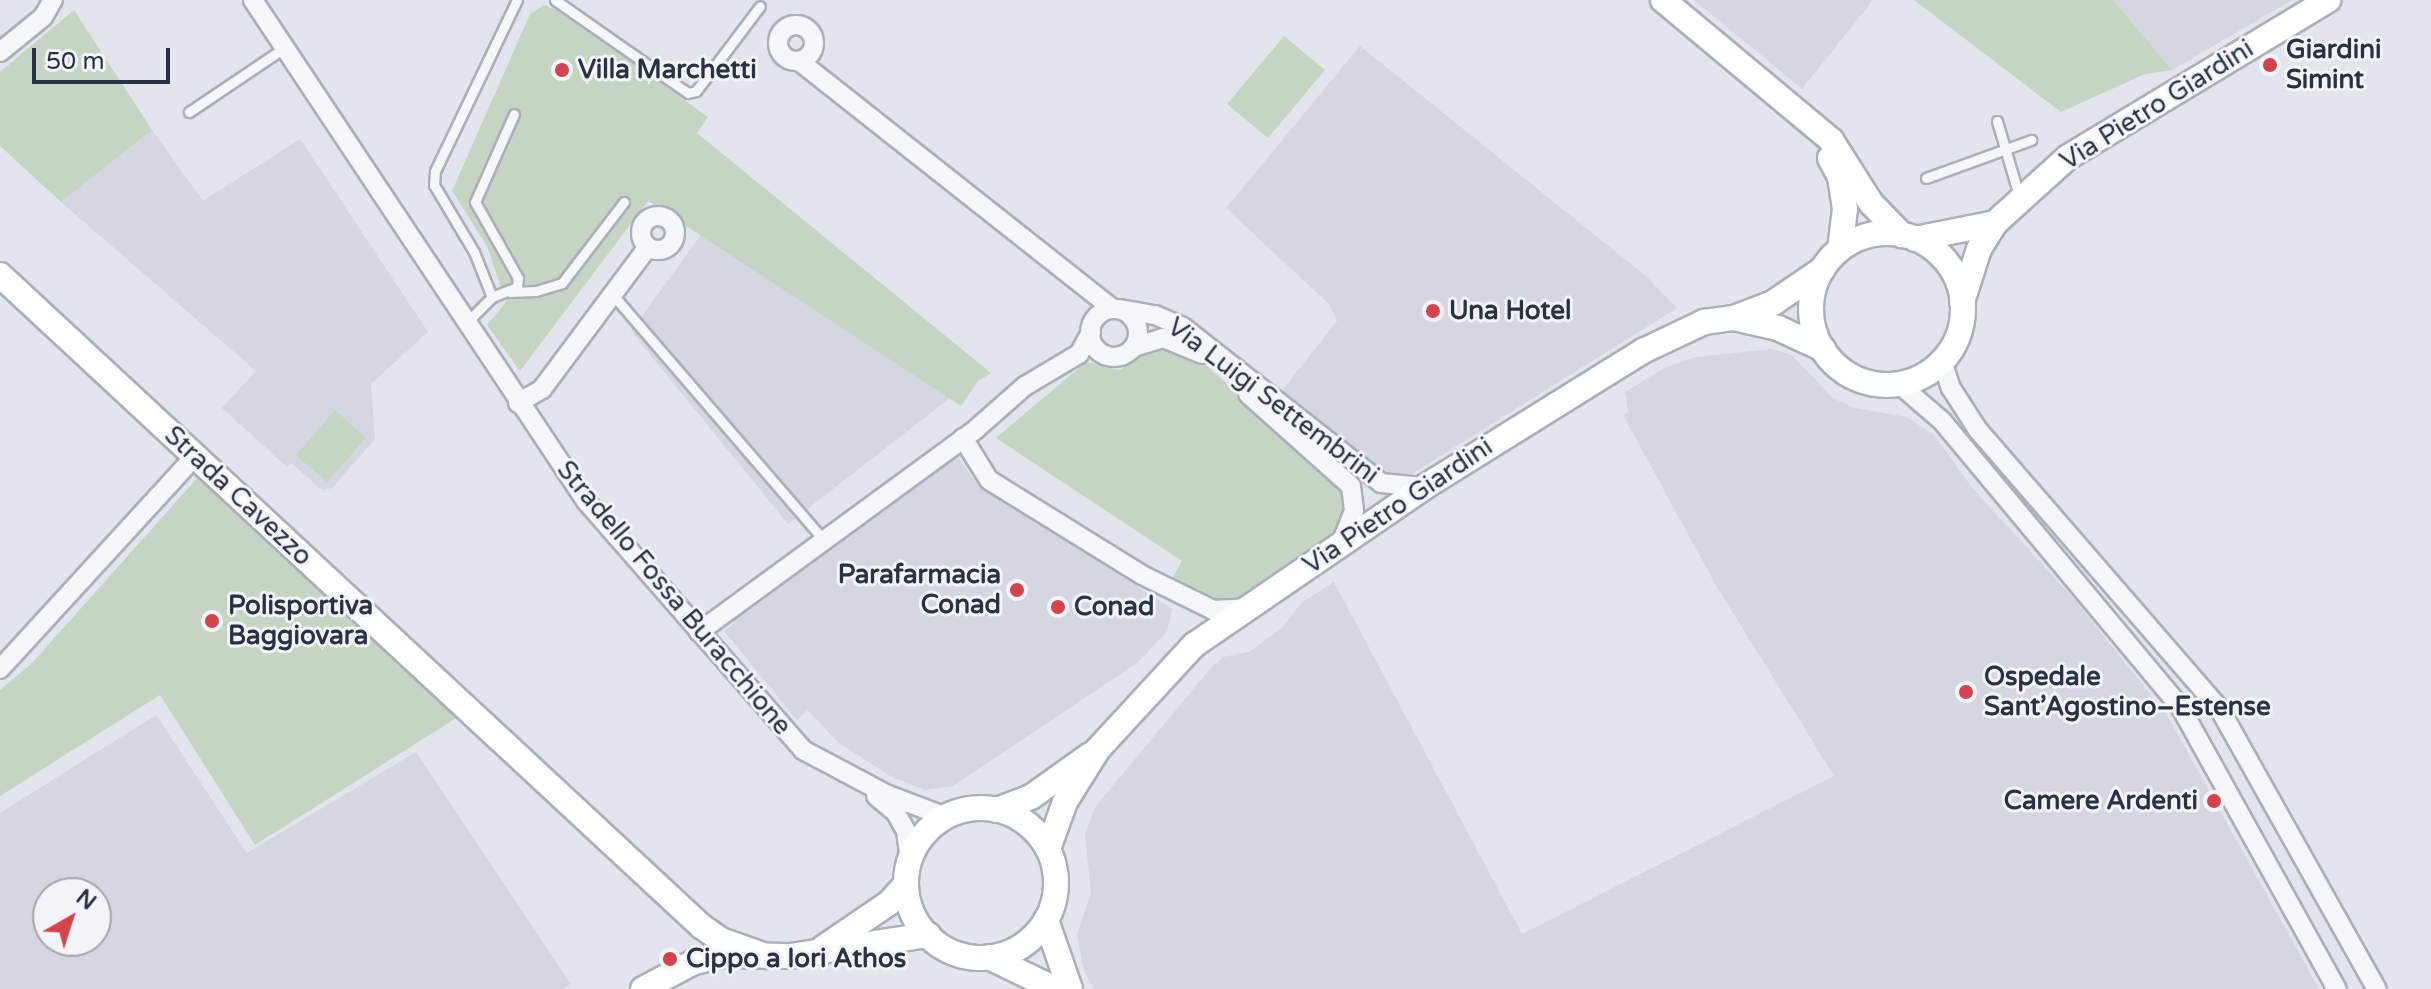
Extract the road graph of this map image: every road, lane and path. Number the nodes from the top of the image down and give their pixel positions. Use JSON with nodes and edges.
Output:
{"nodes":[{"id":1,"x":53,"y":0,"type":"edge"},
{"id":2,"x":253,"y":0,"type":"edge"},
{"id":3,"x":517,"y":0,"type":"edge"},
{"id":4,"x":555,"y":0,"type":"edge"},
{"id":5,"x":1663,"y":0,"type":"edge"},
{"id":6,"x":2328,"y":0,"type":"edge"},
{"id":7,"x":760,"y":6,"type":"dead end"},
{"id":8,"x":284,"y":48,"type":"junction"},
{"id":9,"x":0,"y":52,"type":"edge"},
{"id":10,"x":806,"y":56,"type":"dead end"},
{"id":11,"x":189,"y":112,"type":"dead end"},
{"id":12,"x":514,"y":114,"type":"dead end"},
{"id":13,"x":1805,"y":119,"type":"junction"},
{"id":14,"x":1997,"y":121,"type":"dead end"},
{"id":15,"x":2031,"y":140,"type":"dead end"},
{"id":16,"x":2005,"y":149,"type":"junction"},
{"id":17,"x":1926,"y":178,"type":"dead end"},
{"id":18,"x":2021,"y":200,"type":"junction"},
{"id":19,"x":624,"y":202,"type":"dead end"},
{"id":20,"x":1995,"y":223,"type":"junction"},
{"id":21,"x":1908,"y":237,"type":"junction"},
{"id":22,"x":648,"y":247,"type":"dead end"},
{"id":23,"x":1840,"y":249,"type":"junction"},
{"id":24,"x":1823,"y":269,"type":"junction"},
{"id":25,"x":0,"y":275,"type":"edge"},
{"id":26,"x":1084,"y":289,"type":"junction"},
{"id":27,"x":510,"y":292,"type":"junction"},
{"id":28,"x":613,"y":295,"type":"junction"},
{"id":29,"x":492,"y":297,"type":"junction"},
{"id":30,"x":1962,"y":302,"type":"junction"},
{"id":31,"x":1117,"y":309,"type":"junction"},
{"id":32,"x":1734,"y":318,"type":"junction"},
{"id":33,"x":464,"y":324,"type":"junction"},
{"id":34,"x":1091,"y":329,"type":"junction"},
{"id":35,"x":1134,"y":347,"type":"junction"},
{"id":36,"x":1823,"y":349,"type":"junction"},
{"id":37,"x":1079,"y":354,"type":"junction"},
{"id":38,"x":1103,"y":354,"type":"junction"},
{"id":39,"x":1942,"y":361,"type":"junction"},
{"id":40,"x":1899,"y":384,"type":"junction"},
{"id":41,"x":518,"y":403,"type":"junction"},
{"id":42,"x":970,"y":434,"type":"junction"},
{"id":43,"x":195,"y":456,"type":"junction"},
{"id":44,"x":1426,"y":486,"type":"junction"},
{"id":45,"x":824,"y":540,"type":"junction"},
{"id":46,"x":1340,"y":545,"type":"junction"},
{"id":47,"x":1249,"y":608,"type":"junction"},
{"id":48,"x":699,"y":632,"type":"junction"},
{"id":49,"x":0,"y":669,"type":"edge"},
{"id":50,"x":1098,"y":749,"type":"junction"},
{"id":51,"x":847,"y":776,"type":"junction"},
{"id":52,"x":997,"y":810,"type":"junction"},
{"id":53,"x":946,"y":817,"type":"junction"},
{"id":54,"x":1048,"y":849,"type":"junction"},
{"id":55,"x":910,"y":858,"type":"junction"},
{"id":56,"x":906,"y":884,"type":"junction"},
{"id":57,"x":688,"y":913,"type":"junction"},
{"id":58,"x":1046,"y":920,"type":"junction"},
{"id":59,"x":928,"y":935,"type":"junction"},
{"id":60,"x":818,"y":951,"type":"junction"},
{"id":61,"x":766,"y":956,"type":"junction"},
{"id":62,"x":989,"y":957,"type":"junction"},
{"id":63,"x":658,"y":985,"type":"edge"},
{"id":64,"x":1055,"y":989,"type":"edge"},
{"id":65,"x":1070,"y":989,"type":"edge"},
{"id":66,"x":2337,"y":989,"type":"edge"},
{"id":67,"x":2377,"y":989,"type":"edge"}],
"edges":[{"from":1,"to":9,"type":"street"},
{"from":2,"to":8,"type":"street","name":"Stradello Fossa Buracchione"},
{"from":3,"to":29,"type":"lane"},
{"from":4,"to":7,"type":"lane"},
{"from":5,"to":13,"type":"main road"},
{"from":6,"to":18,"type":"main road","name":"Via Pietro Giardini"},
{"from":8,"to":11,"type":"lane"},
{"from":8,"to":33,"type":"street","name":"Stradello Fossa Buracchione"},
{"from":10,"to":26,"type":"street","name":"Via Luigi Settembrini"},
{"from":12,"to":27,"type":"lane"},
{"from":13,"to":21,"type":"main road"},
{"from":13,"to":23,"type":"main road"},
{"from":14,"to":16,"type":"lane"},
{"from":15,"to":16,"type":"lane"},
{"from":16,"to":17,"type":"lane"},
{"from":16,"to":18,"type":"lane"},
{"from":18,"to":20,"type":"main road","name":"Via Pietro Giardini"},
{"from":19,"to":27,"type":"lane"},
{"from":20,"to":21,"type":"main road","name":"Via Pietro Giardini"},
{"from":20,"to":30,"type":"main road","name":"Via Pietro Giardini"},
{"from":21,"to":23,"type":"main road","name":"Via Pietro Giardini"},
{"from":21,"to":30,"type":"main road"},
{"from":22,"to":28,"type":"street"},
{"from":23,"to":24,"type":"main road","name":"Via Pietro Giardini"},
{"from":24,"to":32,"type":"main road","name":"Via Pietro Giardini"},
{"from":24,"to":36,"type":"main road","name":"Via Pietro Giardini"},
{"from":25,"to":43,"type":"main road","name":"Strada Cavezzo"},
{"from":26,"to":31,"type":"street","name":"Via Luigi Settembrini"},
{"from":26,"to":34,"type":"street"},
{"from":27,"to":29,"type":"lane"},
{"from":28,"to":41,"type":"street"},
{"from":28,"to":45,"type":"lane"},
{"from":29,"to":33,"type":"lane"},
{"from":30,"to":39,"type":"main road","name":"Via Pietro Giardini"},
{"from":31,"to":34,"type":"street"},
{"from":31,"to":35,"type":"street"},
{"from":31,"to":44,"type":"street","name":"Via Luigi Settembrini"},
{"from":32,"to":36,"type":"main road","name":"Via Pietro Giardini"},
{"from":32,"to":44,"type":"main road","name":"Via Pietro Giardini"},
{"from":33,"to":41,"type":"street","name":"Stradello Fossa Buracchione"},
{"from":34,"to":37,"type":"street"},
{"from":34,"to":38,"type":"street"},
{"from":35,"to":38,"type":"street"},
{"from":35,"to":46,"type":"street","name":"Via Luigi Settembrini"},
{"from":36,"to":40,"type":"main road","name":"Via Pietro Giardini"},
{"from":37,"to":38,"type":"street"},
{"from":37,"to":42,"type":"street"},
{"from":39,"to":40,"type":"main road"},
{"from":39,"to":67,"type":"street"},
{"from":40,"to":66,"type":"street"},
{"from":41,"to":48,"type":"street","name":"Stradello Fossa Buracchione"},
{"from":42,"to":45,"type":"street"},
{"from":42,"to":47,"type":"street"},
{"from":43,"to":49,"type":"street"},
{"from":43,"to":57,"type":"main road","name":"Strada Cavezzo"},
{"from":44,"to":46,"type":"main road","name":"Via Pietro Giardini"},
{"from":45,"to":48,"type":"street"},
{"from":46,"to":47,"type":"main road","name":"Via Pietro Giardini"},
{"from":47,"to":50,"type":"main road","name":"Via Pietro Giardini"},
{"from":48,"to":51,"type":"street","name":"Stradello Fossa Buracchione"},
{"from":50,"to":52,"type":"main road","name":"Via Pietro Giardini"},
{"from":50,"to":54,"type":"main road","name":"Via Pietro Giardini"},
{"from":51,"to":53,"type":"street"},
{"from":51,"to":55,"type":"street"},
{"from":52,"to":53,"type":"main road","name":"Via Pietro Giardini"},
{"from":52,"to":54,"type":"main road"},
{"from":53,"to":55,"type":"main road"},
{"from":54,"to":58,"type":"main road","name":"Via Pietro Giardini"},
{"from":55,"to":56,"type":"main road"},
{"from":56,"to":59,"type":"main road"},
{"from":56,"to":60,"type":"main road"},
{"from":57,"to":61,"type":"main road","name":"Strada Cavezzo"},
{"from":57,"to":63,"type":"main road"},
{"from":58,"to":62,"type":"main road"},
{"from":58,"to":65,"type":"main road"},
{"from":59,"to":60,"type":"main road"},
{"from":59,"to":62,"type":"main road"},
{"from":60,"to":61,"type":"main road"},
{"from":61,"to":63,"type":"main road"},
{"from":62,"to":64,"type":"main road"}]}
